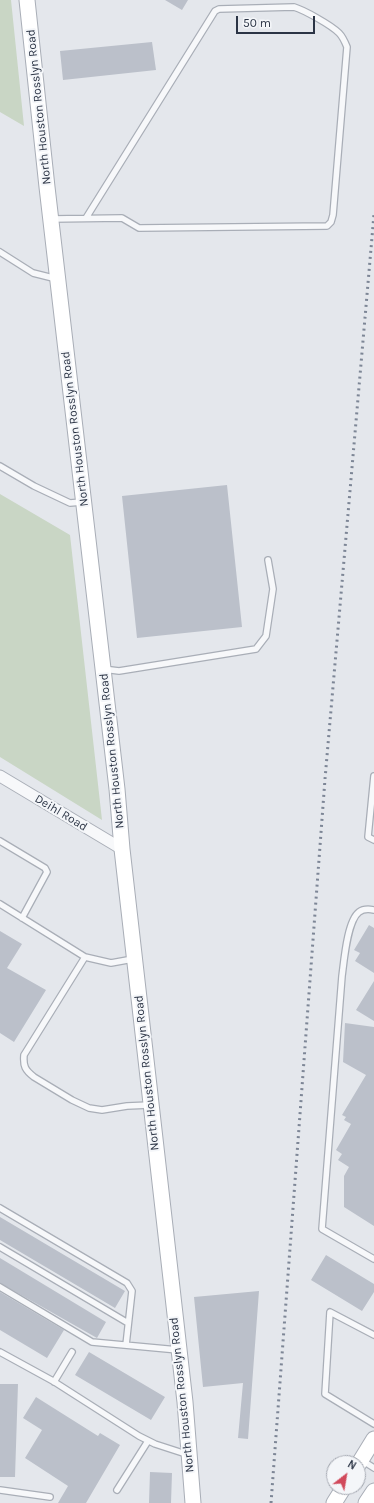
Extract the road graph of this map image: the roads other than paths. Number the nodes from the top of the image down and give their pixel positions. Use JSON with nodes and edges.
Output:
{"nodes":[{"id":1,"x":27,"y":0,"type":"edge"},
{"id":2,"x":86,"y":218,"type":"junction"},
{"id":3,"x":51,"y":219,"type":"junction"},
{"id":4,"x":0,"y":252,"type":"edge"},
{"id":5,"x":58,"y":280,"type":"junction"},
{"id":6,"x":0,"y":466,"type":"edge"},
{"id":7,"x":84,"y":502,"type":"junction"},
{"id":8,"x":268,"y":560,"type":"dead end"},
{"id":9,"x":103,"y":669,"type":"junction"},
{"id":10,"x":0,"y":776,"type":"edge"},
{"id":11,"x":374,"y":776,"type":"edge"},
{"id":12,"x":374,"y":840,"type":"edge"},
{"id":13,"x":0,"y":841,"type":"edge"},
{"id":14,"x":122,"y":849,"type":"junction"},
{"id":15,"x":0,"y":904,"type":"edge"},
{"id":16,"x":374,"y":910,"type":"edge"},
{"id":17,"x":22,"y":918,"type":"junction"},
{"id":18,"x":85,"y":957,"type":"junction"},
{"id":19,"x":134,"y":958,"type":"junction"},
{"id":20,"x":151,"y":1106,"type":"junction"},
{"id":21,"x":0,"y":1208,"type":"edge"},
{"id":22,"x":0,"y":1248,"type":"edge"},
{"id":23,"x":374,"y":1259,"type":"edge"},
{"id":24,"x":0,"y":1287,"type":"edge"},
{"id":25,"x":128,"y":1323,"type":"junction"},
{"id":26,"x":374,"y":1335,"type":"edge"},
{"id":27,"x":126,"y":1345,"type":"junction"},
{"id":28,"x":178,"y":1350,"type":"junction"},
{"id":29,"x":0,"y":1352,"type":"edge"},
{"id":30,"x":72,"y":1352,"type":"dead end"},
{"id":31,"x":54,"y":1382,"type":"junction"},
{"id":32,"x":374,"y":1424,"type":"edge"},
{"id":33,"x":374,"y":1439,"type":"edge"},
{"id":34,"x":148,"y":1440,"type":"junction"},
{"id":35,"x":190,"y":1455,"type":"junction"},
{"id":36,"x":364,"y":1455,"type":"edge"},
{"id":37,"x":0,"y":1490,"type":"edge"},
{"id":38,"x":117,"y":1490,"type":"dead end"},
{"id":39,"x":374,"y":1491,"type":"edge"},
{"id":40,"x":50,"y":1497,"type":"dead end"},
{"id":41,"x":193,"y":1503,"type":"edge"},
{"id":42,"x":366,"y":1503,"type":"edge"}],
"edges":[{"from":1,"to":3,"type":"street","name":"North Houston Rosslyn Road"},
{"from":2,"to":2,"type":"lane"},
{"from":2,"to":3,"type":"lane"},
{"from":3,"to":5,"type":"street","name":"North Houston Rosslyn Road"},
{"from":4,"to":5,"type":"lane"},
{"from":5,"to":7,"type":"street","name":"North Houston Rosslyn Road"},
{"from":6,"to":7,"type":"lane"},
{"from":7,"to":9,"type":"street","name":"North Houston Rosslyn Road"},
{"from":8,"to":9,"type":"lane"},
{"from":9,"to":14,"type":"street","name":"North Houston Rosslyn Road"},
{"from":10,"to":14,"type":"street","name":"Deihl Road"},
{"from":11,"to":12,"type":"lane"},
{"from":13,"to":17,"type":"lane"},
{"from":14,"to":19,"type":"street","name":"North Houston Rosslyn Road"},
{"from":15,"to":17,"type":"lane"},
{"from":16,"to":23,"type":"lane"},
{"from":17,"to":18,"type":"lane"},
{"from":18,"to":19,"type":"lane"},
{"from":18,"to":20,"type":"lane"},
{"from":19,"to":20,"type":"street","name":"North Houston Rosslyn Road"},
{"from":20,"to":28,"type":"street","name":"North Houston Rosslyn Road"},
{"from":21,"to":25,"type":"lane"},
{"from":22,"to":25,"type":"lane"},
{"from":24,"to":27,"type":"lane"},
{"from":25,"to":27,"type":"lane"},
{"from":26,"to":32,"type":"lane"},
{"from":27,"to":28,"type":"lane"},
{"from":28,"to":35,"type":"street","name":"North Houston Rosslyn Road"},
{"from":29,"to":31,"type":"lane"},
{"from":30,"to":31,"type":"lane"},
{"from":31,"to":34,"type":"lane"},
{"from":33,"to":36,"type":"street"},
{"from":34,"to":35,"type":"lane"},
{"from":34,"to":38,"type":"lane"},
{"from":35,"to":41,"type":"street","name":"North Houston Rosslyn Road"},
{"from":37,"to":40,"type":"lane"},
{"from":39,"to":42,"type":"street"}]}
